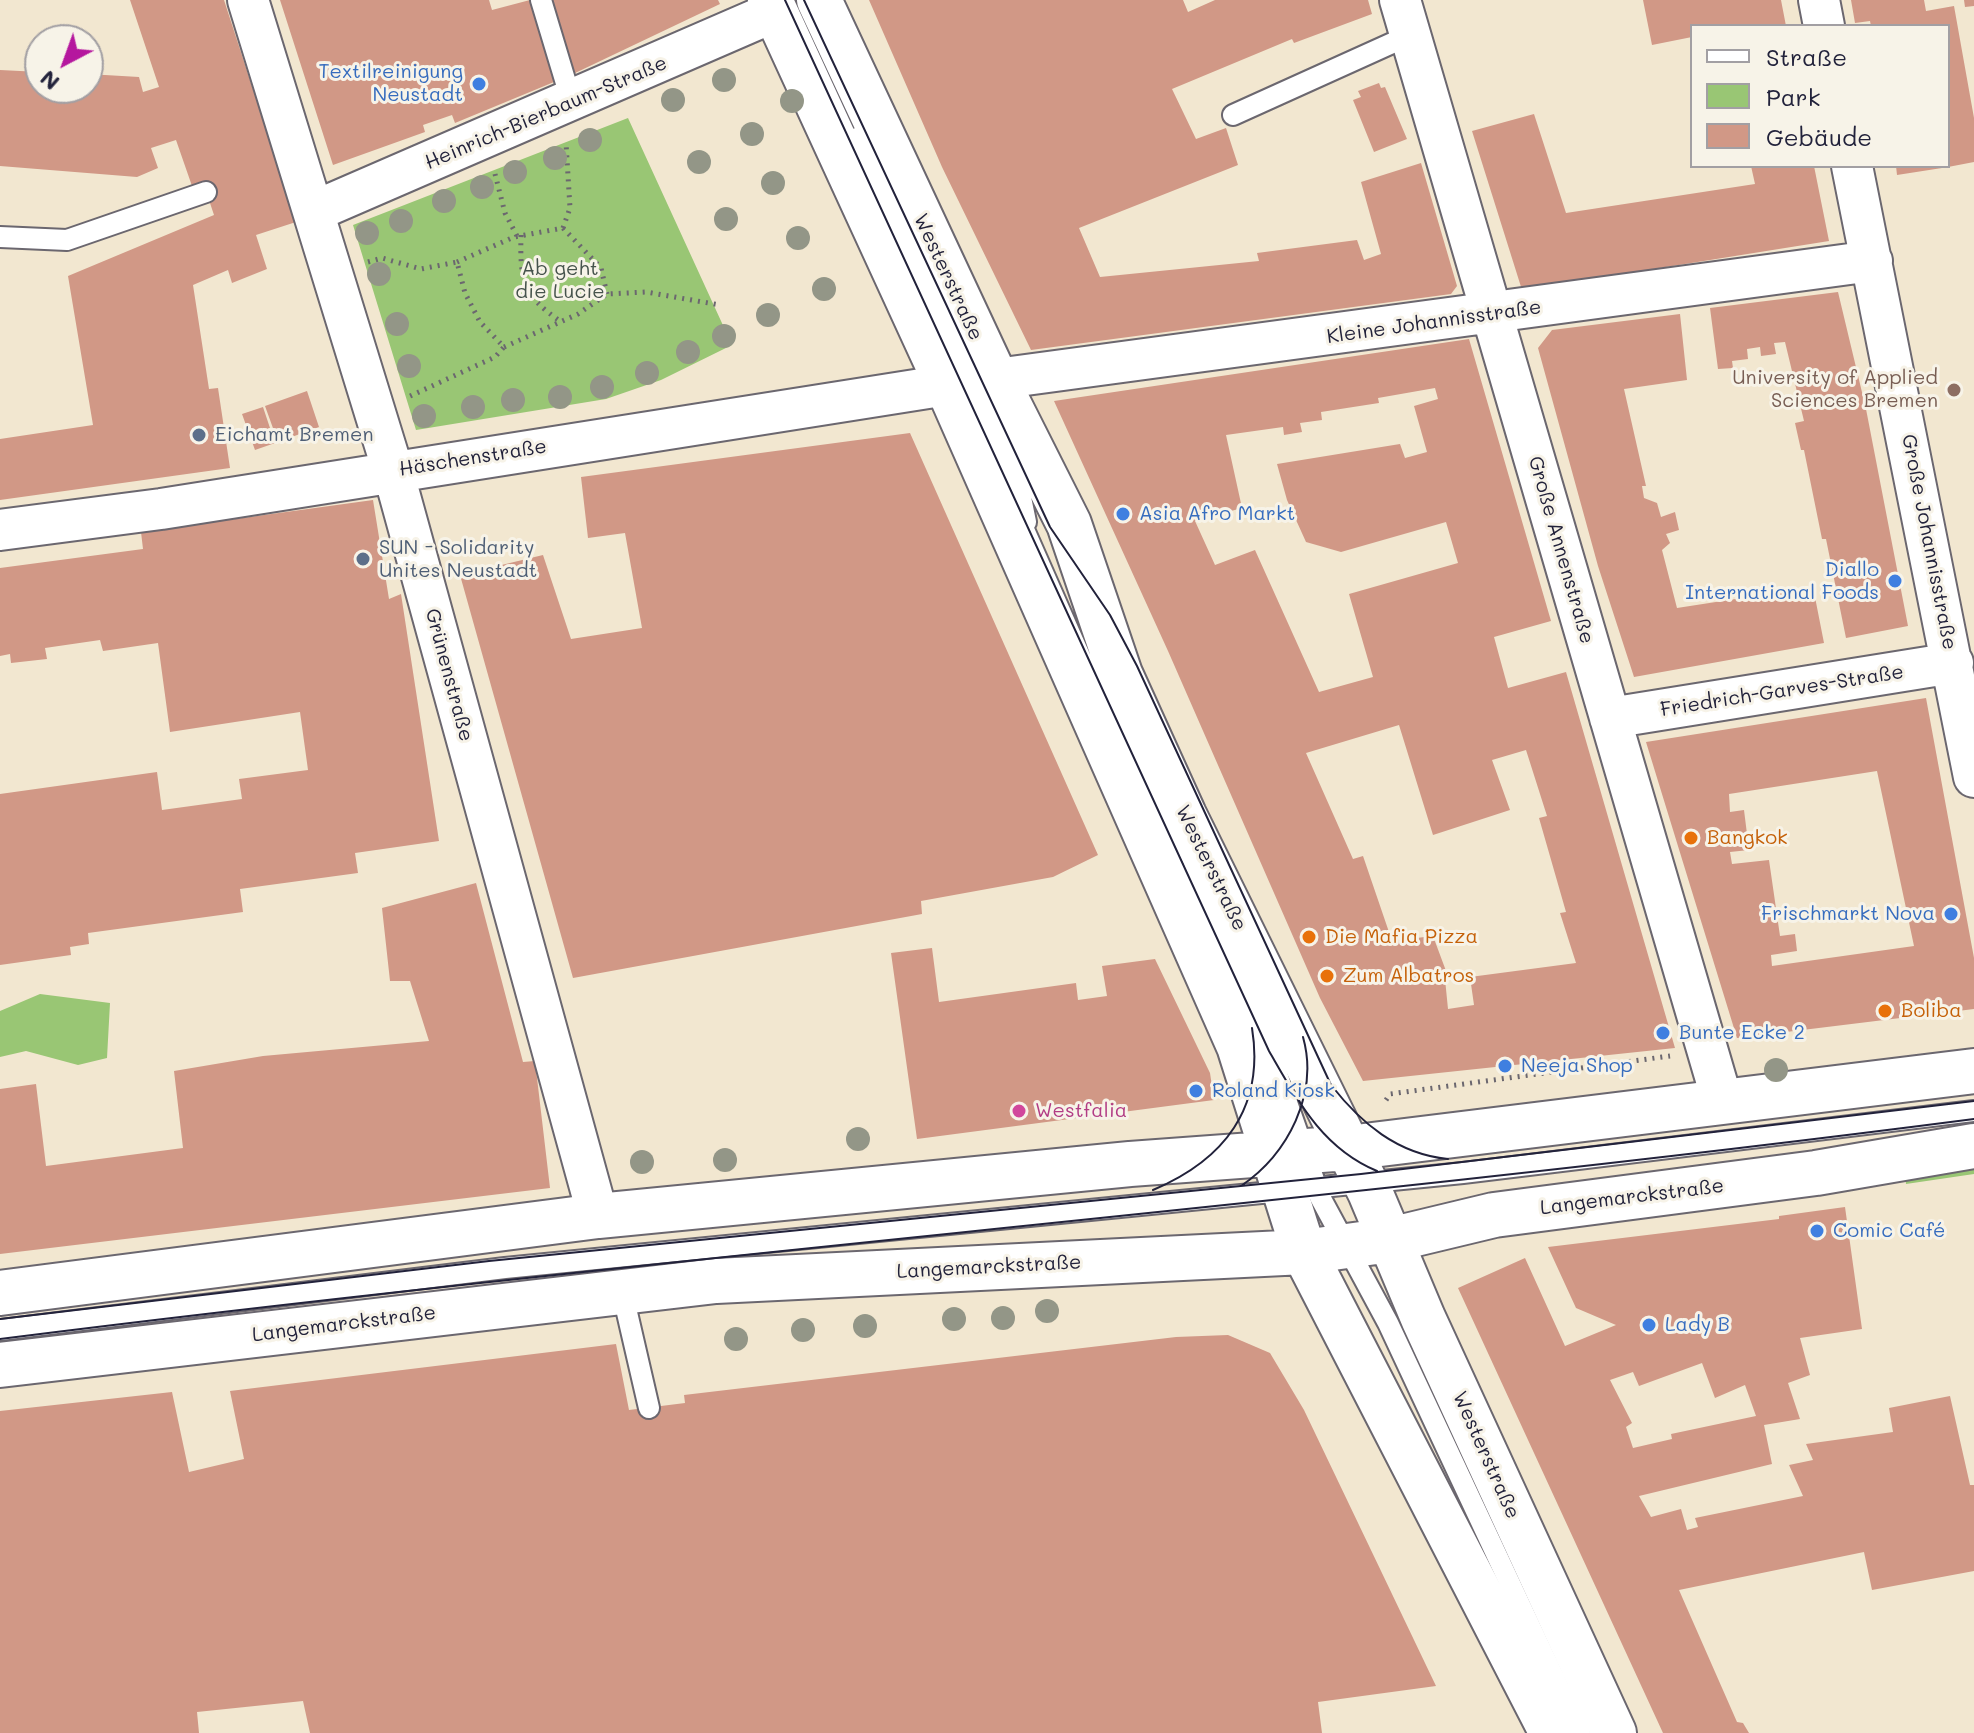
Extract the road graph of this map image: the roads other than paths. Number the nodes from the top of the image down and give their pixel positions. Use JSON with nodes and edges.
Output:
{"nodes":[{"id":1,"x":248,"y":0,"type":"edge"},
{"id":2,"x":541,"y":0,"type":"edge"},
{"id":3,"x":819,"y":0,"type":"edge"},
{"id":4,"x":1819,"y":0,"type":"edge"},
{"id":5,"x":773,"y":6,"type":"edge"},
{"id":6,"x":1405,"y":17,"type":"edge"},
{"id":7,"x":1824,"y":24,"type":"edge"},
{"id":8,"x":564,"y":106,"type":"junction"},
{"id":9,"x":846,"y":113,"type":"dead end"},
{"id":10,"x":1233,"y":115,"type":"dead end"},
{"id":11,"x":1852,"y":168,"type":"edge"},
{"id":12,"x":206,"y":192,"type":"dead end"},
{"id":13,"x":315,"y":211,"type":"junction"},
{"id":14,"x":0,"y":237,"type":"edge"},
{"id":15,"x":1872,"y":261,"type":"junction"},
{"id":16,"x":1491,"y":315,"type":"junction"},
{"id":17,"x":996,"y":379,"type":"junction"},
{"id":18,"x":947,"y":385,"type":"junction"},
{"id":19,"x":393,"y":471,"type":"junction"},
{"id":20,"x":1018,"y":483,"type":"junction"},
{"id":21,"x":0,"y":530,"type":"edge"},
{"id":22,"x":1089,"y":585,"type":"junction"},
{"id":23,"x":1953,"y":663,"type":"junction"},
{"id":24,"x":1610,"y":718,"type":"junction"},
{"id":25,"x":1974,"y":777,"type":"edge"},
{"id":26,"x":1974,"y":1071,"type":"edge"},
{"id":27,"x":1722,"y":1100,"type":"junction"},
{"id":28,"x":1974,"y":1111,"type":"edge"},
{"id":29,"x":1974,"y":1146,"type":"edge"},
{"id":30,"x":1356,"y":1164,"type":"junction"},
{"id":31,"x":1294,"y":1170,"type":"junction"},
{"id":32,"x":598,"y":1216,"type":"junction"},
{"id":33,"x":1370,"y":1243,"type":"junction"},
{"id":34,"x":1304,"y":1252,"type":"junction"},
{"id":35,"x":622,"y":1291,"type":"junction"},
{"id":36,"x":0,"y":1293,"type":"edge"},
{"id":37,"x":0,"y":1330,"type":"edge"},
{"id":38,"x":0,"y":1365,"type":"edge"},
{"id":39,"x":649,"y":1408,"type":"dead end"},
{"id":40,"x":1552,"y":1733,"type":"edge"},
{"id":41,"x":1580,"y":1733,"type":"edge"},
{"id":42,"x":1614,"y":1733,"type":"edge"}],
"edges":[{"from":1,"to":13,"type":"street","name":"Grünenstraße"},
{"from":2,"to":8,"type":"lane"},
{"from":3,"to":17,"type":"main road","name":"Westerstraße"},
{"from":4,"to":7,"type":"street"},
{"from":5,"to":8,"type":"street","name":"Heinrich-Bierbaum-Straße"},
{"from":5,"to":18,"type":"main road"},
{"from":6,"to":10,"type":"lane"},
{"from":6,"to":16,"type":"street","name":"Große Annenstraße"},
{"from":8,"to":13,"type":"street","name":"Heinrich-Bierbaum-Straße"},
{"from":9,"to":20,"type":"lane"},
{"from":11,"to":15,"type":"street","name":"Große Johannisstraße"},
{"from":12,"to":14,"type":"lane"},
{"from":13,"to":19,"type":"street","name":"Grünenstraße"},
{"from":15,"to":16,"type":"street","name":"Kleine Johannisstraße"},
{"from":15,"to":23,"type":"street","name":"Große Johannisstraße"},
{"from":16,"to":17,"type":"street","name":"Kleine Johannisstraße"},
{"from":16,"to":24,"type":"street","name":"Große Annenstraße"},
{"from":17,"to":22,"type":"main road","name":"Westerstraße"},
{"from":18,"to":19,"type":"street","name":"Häschenstraße"},
{"from":18,"to":31,"type":"main road"},
{"from":19,"to":21,"type":"street","name":"Häschenstraße"},
{"from":19,"to":32,"type":"street","name":"Grünenstraße"},
{"from":20,"to":22,"type":"lane"},
{"from":20,"to":31,"type":"lane"},
{"from":22,"to":30,"type":"main road","name":"Westerstraße"},
{"from":23,"to":24,"type":"street","name":"Friedrich-Garves-Straße"},
{"from":23,"to":25,"type":"street","name":"Große Johannisstraße"},
{"from":24,"to":27,"type":"street","name":"Große Annenstraße"},
{"from":26,"to":27,"type":"main road"},
{"from":27,"to":30,"type":"main road"},
{"from":28,"to":30,"type":"lane"},
{"from":29,"to":33,"type":"main road","name":"Langemarckstraße"},
{"from":30,"to":31,"type":"main road"},
{"from":30,"to":33,"type":"main road","name":"Westerstraße"},
{"from":31,"to":32,"type":"main road"},
{"from":31,"to":33,"type":"lane"},
{"from":31,"to":34,"type":"main road"},
{"from":31,"to":37,"type":"lane"},
{"from":32,"to":36,"type":"main road"},
{"from":33,"to":34,"type":"main road","name":"Langemarckstraße"},
{"from":33,"to":41,"type":"lane"},
{"from":33,"to":42,"type":"main road","name":"Westerstraße"},
{"from":34,"to":35,"type":"main road","name":"Langemarckstraße"},
{"from":34,"to":40,"type":"main road"},
{"from":35,"to":38,"type":"main road","name":"Langemarckstraße"},
{"from":35,"to":39,"type":"lane"}]}
